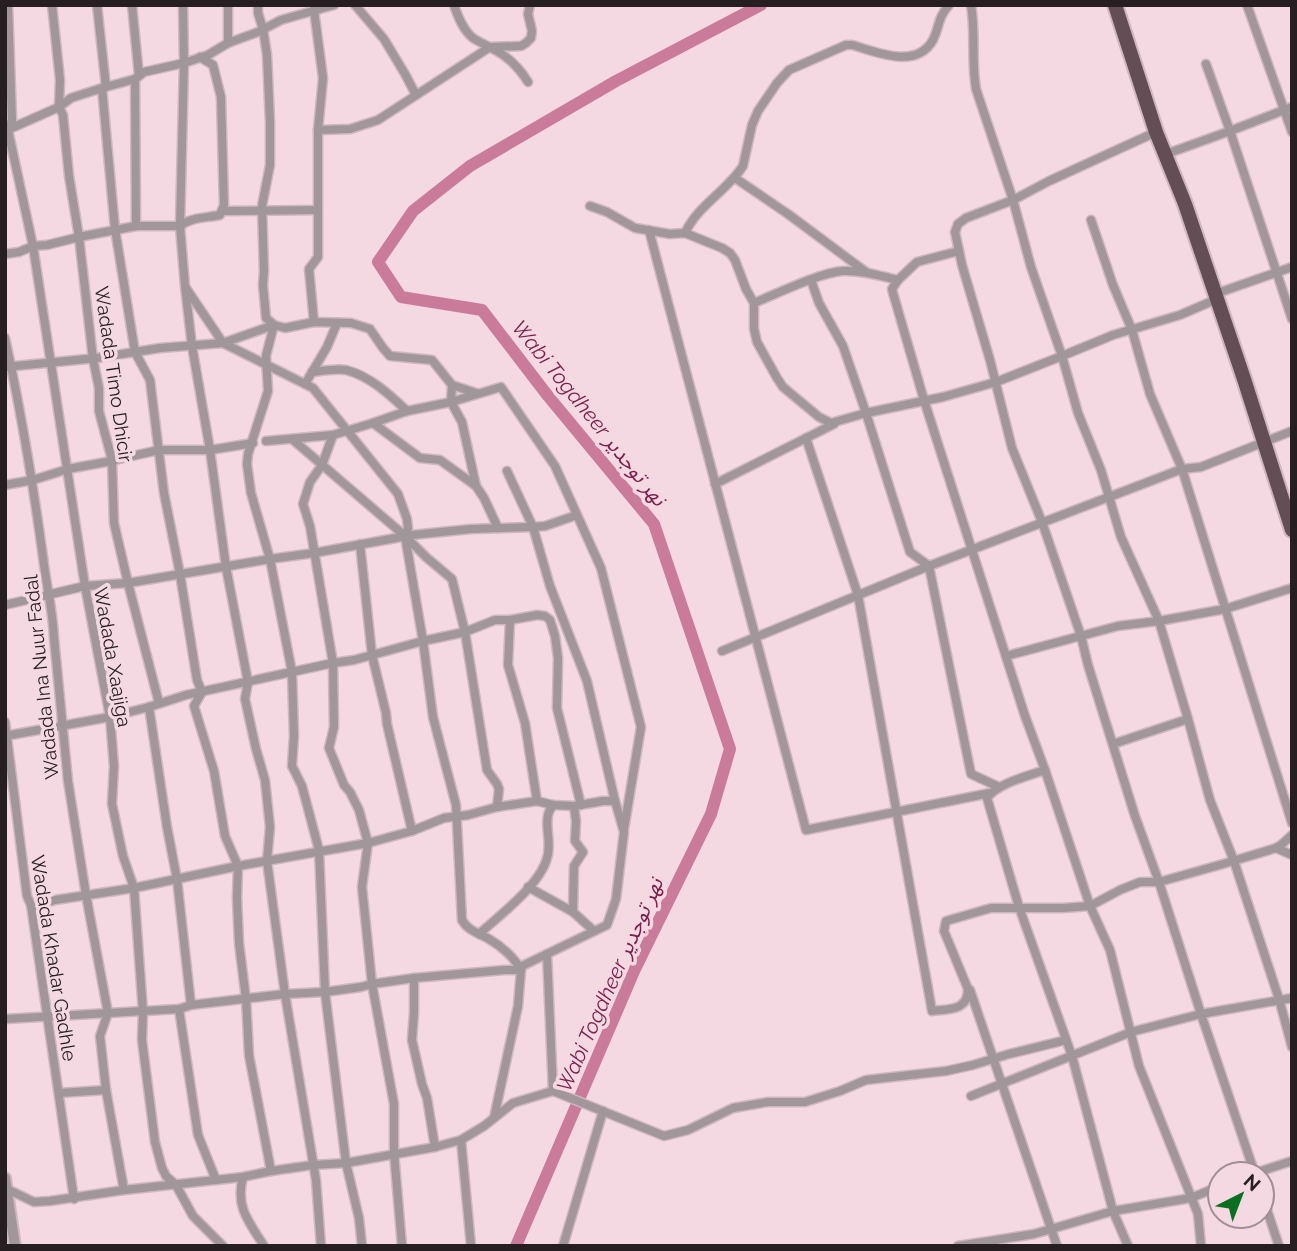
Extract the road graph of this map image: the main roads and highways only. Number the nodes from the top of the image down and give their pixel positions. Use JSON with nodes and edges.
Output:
{"nodes":[{"id":1,"x":1115,"y":5,"type":"edge"},
{"id":2,"x":1292,"y":530,"type":"edge"}],
"edges":[{"from":1,"to":2,"type":"highway"}]}
